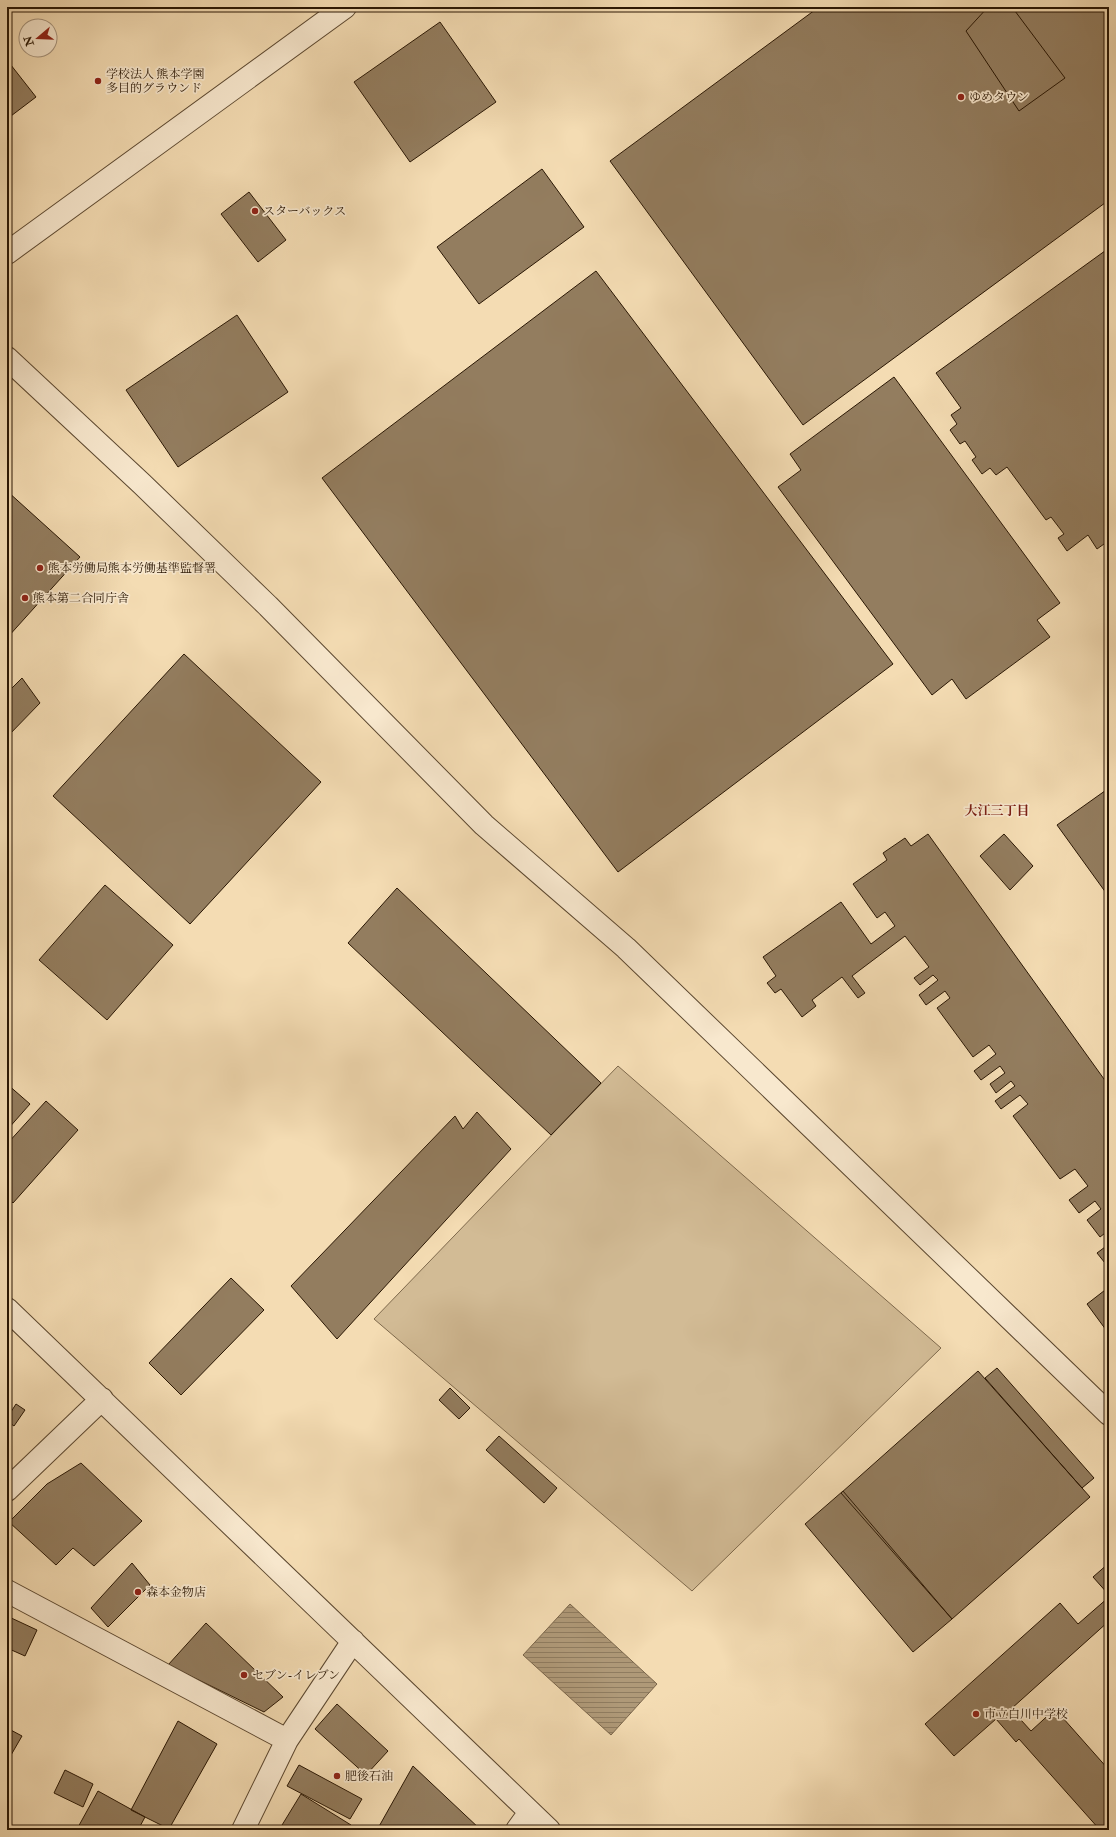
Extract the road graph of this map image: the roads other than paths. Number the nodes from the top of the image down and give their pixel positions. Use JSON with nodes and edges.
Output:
{"nodes":[{"id":1,"x":345,"y":7,"type":"edge"},
{"id":2,"x":7,"y":253,"type":"edge"},
{"id":3,"x":7,"y":358,"type":"edge"},
{"id":4,"x":7,"y":1309,"type":"edge"},
{"id":5,"x":102,"y":1399,"type":"junction"},
{"id":6,"x":1109,"y":1414,"type":"edge"},
{"id":7,"x":7,"y":1490,"type":"edge"},
{"id":8,"x":7,"y":1590,"type":"edge"},
{"id":9,"x":353,"y":1641,"type":"junction"},
{"id":10,"x":287,"y":1740,"type":"junction"},
{"id":11,"x":530,"y":1812,"type":"junction"},
{"id":12,"x":243,"y":1830,"type":"edge"},
{"id":13,"x":517,"y":1830,"type":"edge"},
{"id":14,"x":549,"y":1830,"type":"edge"}],
"edges":[{"from":1,"to":2,"type":"street"},
{"from":3,"to":6,"type":"street"},
{"from":4,"to":5,"type":"street"},
{"from":5,"to":7,"type":"street"},
{"from":5,"to":9,"type":"street"},
{"from":8,"to":10,"type":"street"},
{"from":9,"to":10,"type":"street"},
{"from":9,"to":11,"type":"street"},
{"from":10,"to":12,"type":"street"},
{"from":11,"to":13,"type":"street"},
{"from":11,"to":14,"type":"street"}]}
